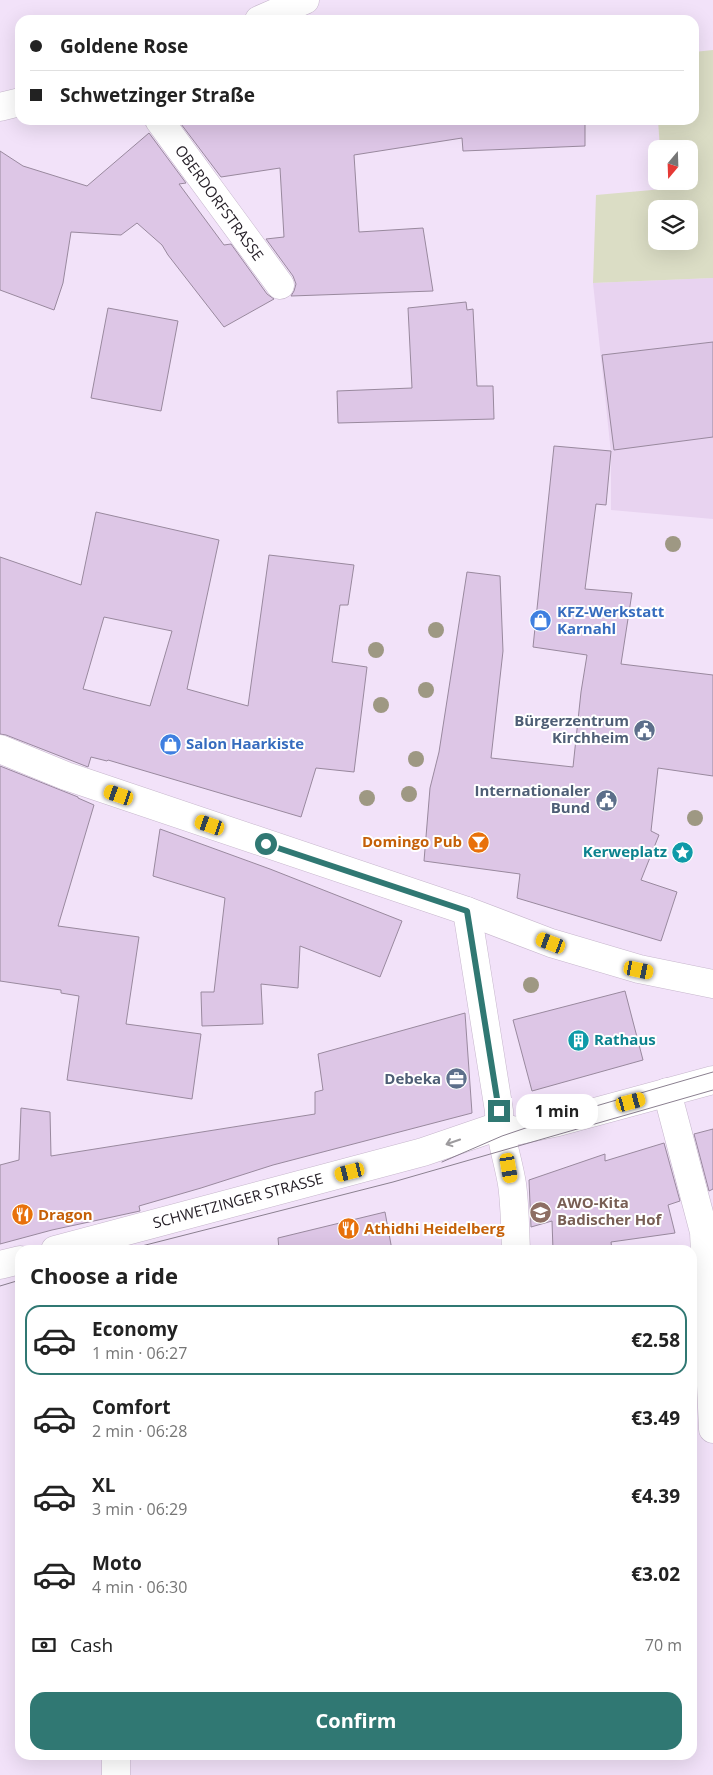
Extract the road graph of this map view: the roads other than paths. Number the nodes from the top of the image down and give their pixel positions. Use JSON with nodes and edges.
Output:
{"nodes":[{"id":1,"x":305,"y":0,"type":"edge"},
{"id":2,"x":270,"y":15,"type":"edge"},
{"id":3,"x":15,"y":103,"type":"edge"},
{"id":4,"x":0,"y":107,"type":"edge"},
{"id":5,"x":164,"y":125,"type":"edge"},
{"id":6,"x":280,"y":285,"type":"dead end"},
{"id":7,"x":0,"y":749,"type":"edge"},
{"id":8,"x":467,"y":911,"type":"junction"},
{"id":9,"x":713,"y":984,"type":"edge"},
{"id":10,"x":713,"y":1080,"type":"edge"},
{"id":11,"x":668,"y":1092,"type":"junction"},
{"id":12,"x":499,"y":1126,"type":"junction"},
{"id":13,"x":111,"y":1242,"type":"edge"},
{"id":14,"x":90,"y":1245,"type":"edge"},
{"id":15,"x":516,"y":1245,"type":"edge"},
{"id":16,"x":15,"y":1261,"type":"edge"},
{"id":17,"x":0,"y":1265,"type":"edge"},
{"id":18,"x":713,"y":1429,"type":"edge"},
{"id":19,"x":116,"y":1760,"type":"edge"},
{"id":20,"x":116,"y":1775,"type":"edge"}],
"edges":[{"from":1,"to":2,"type":"street"},
{"from":3,"to":4,"type":"street"},
{"from":5,"to":6,"type":"street","name":"OBERDORFSTRASSE"},
{"from":7,"to":8,"type":"street"},
{"from":8,"to":9,"type":"street"},
{"from":8,"to":12,"type":"street"},
{"from":10,"to":11,"type":"street"},
{"from":11,"to":12,"type":"street"},
{"from":11,"to":18,"type":"street"},
{"from":12,"to":13,"type":"street","name":"SCHWETZINGER STRASSE","one_way":true},
{"from":12,"to":15,"type":"street"},
{"from":13,"to":14,"type":"street","name":"SCHWETZINGER STRASSE"},
{"from":16,"to":17,"type":"street"},
{"from":19,"to":20,"type":"street"}]}
